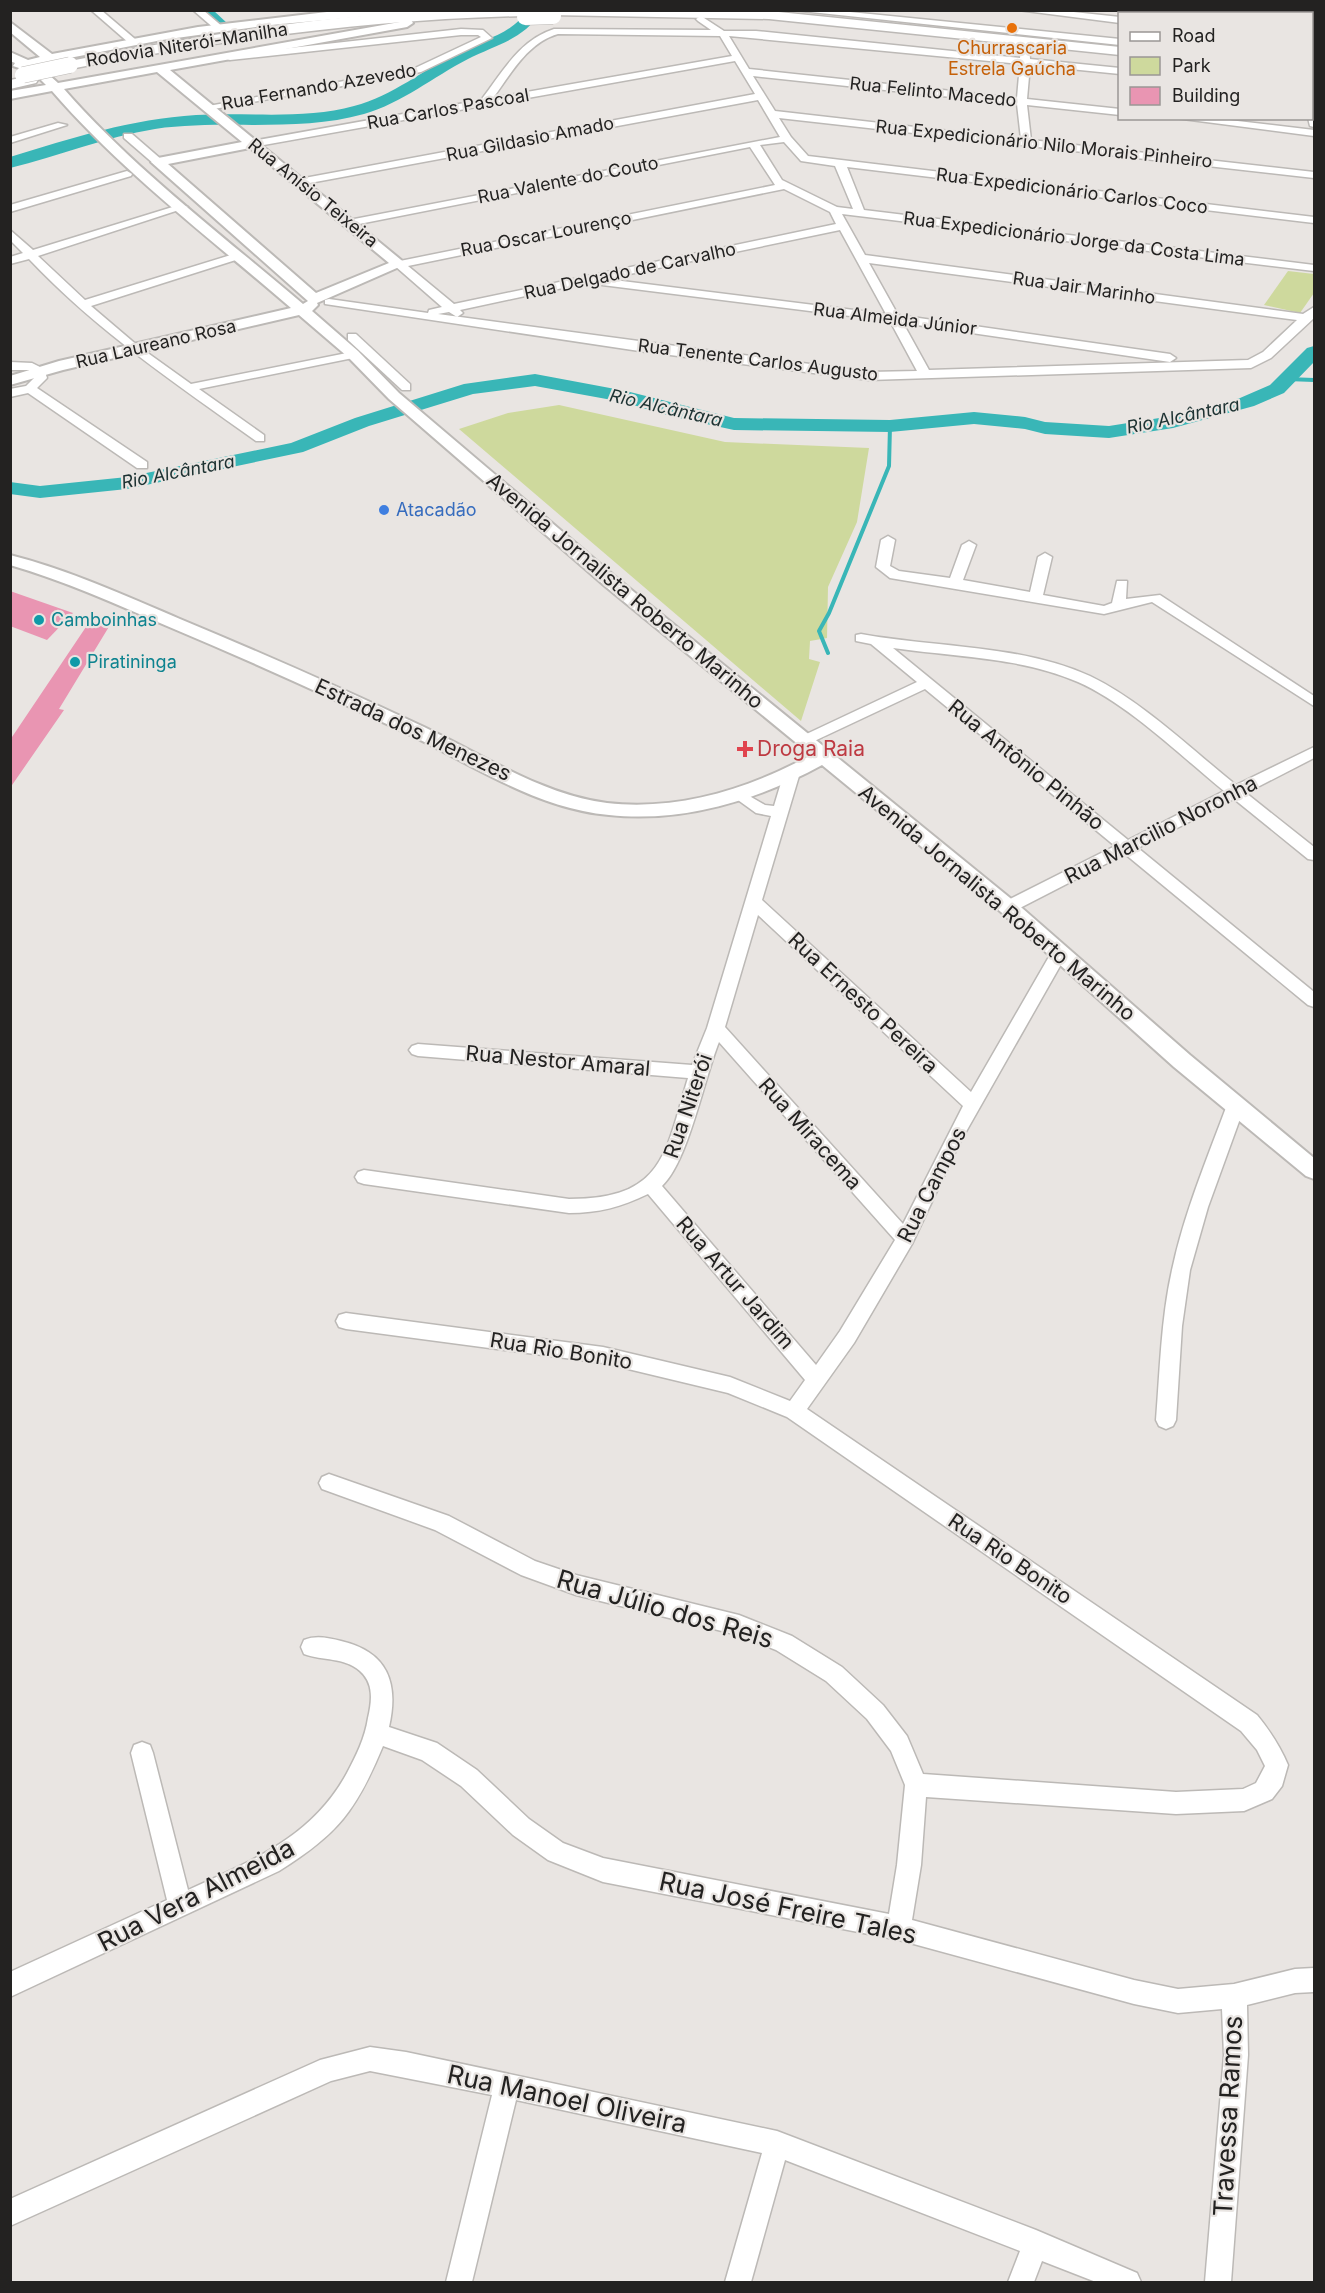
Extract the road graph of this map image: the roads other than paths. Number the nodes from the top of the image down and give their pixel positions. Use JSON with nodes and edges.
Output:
{"nodes":[{"id":1,"x":95,"y":10,"type":"edge"},
{"id":2,"x":197,"y":10,"type":"edge"},
{"id":3,"x":212,"y":10,"type":"edge"},
{"id":4,"x":796,"y":10,"type":"edge"},
{"id":5,"x":1022,"y":10,"type":"edge"},
{"id":6,"x":396,"y":11,"type":"edge"},
{"id":7,"x":646,"y":11,"type":"edge"},
{"id":8,"x":551,"y":13,"type":"edge"},
{"id":9,"x":315,"y":14,"type":"edge"},
{"id":10,"x":525,"y":14,"type":"edge"},
{"id":11,"x":700,"y":14,"type":"edge"},
{"id":12,"x":430,"y":15,"type":"junction"},
{"id":13,"x":849,"y":16,"type":"edge"},
{"id":14,"x":404,"y":17,"type":"edge"},
{"id":15,"x":1118,"y":17,"type":"edge"},
{"id":16,"x":768,"y":22,"type":"junction"},
{"id":17,"x":10,"y":25,"type":"edge"},
{"id":18,"x":679,"y":25,"type":"junction"},
{"id":19,"x":232,"y":26,"type":"junction"},
{"id":20,"x":219,"y":28,"type":"junction"},
{"id":21,"x":549,"y":32,"type":"junction"},
{"id":22,"x":742,"y":33,"type":"junction"},
{"id":23,"x":723,"y":34,"type":"junction"},
{"id":24,"x":132,"y":42,"type":"junction"},
{"id":25,"x":1118,"y":42,"type":"edge"},
{"id":26,"x":1061,"y":44,"type":"junction"},
{"id":27,"x":1019,"y":47,"type":"junction"},
{"id":28,"x":1118,"y":51,"type":"edge"},
{"id":29,"x":10,"y":55,"type":"edge"},
{"id":30,"x":1118,"y":57,"type":"edge"},
{"id":31,"x":737,"y":58,"type":"junction"},
{"id":32,"x":47,"y":59,"type":"junction"},
{"id":33,"x":195,"y":61,"type":"junction"},
{"id":34,"x":159,"y":67,"type":"junction"},
{"id":35,"x":747,"y":72,"type":"junction"},
{"id":36,"x":1118,"y":72,"type":"edge"},
{"id":37,"x":20,"y":73,"type":"edge"},
{"id":38,"x":75,"y":74,"type":"junction"},
{"id":39,"x":10,"y":85,"type":"edge"},
{"id":40,"x":55,"y":86,"type":"junction"},
{"id":41,"x":10,"y":96,"type":"edge"},
{"id":42,"x":762,"y":96,"type":"junction"},
{"id":43,"x":1022,"y":102,"type":"junction"},
{"id":44,"x":484,"y":103,"type":"junction"},
{"id":45,"x":71,"y":104,"type":"junction"},
{"id":46,"x":208,"y":107,"type":"junction"},
{"id":47,"x":1118,"y":112,"type":"edge"},
{"id":48,"x":773,"y":114,"type":"junction"},
{"id":49,"x":1198,"y":120,"type":"edge"},
{"id":50,"x":63,"y":125,"type":"dead end"},
{"id":51,"x":1314,"y":133,"type":"edge"},
{"id":52,"x":128,"y":136,"type":"dead end"},
{"id":53,"x":788,"y":139,"type":"junction"},
{"id":54,"x":10,"y":140,"type":"edge"},
{"id":55,"x":1026,"y":141,"type":"junction"},
{"id":56,"x":252,"y":144,"type":"junction"},
{"id":57,"x":753,"y":144,"type":"junction"},
{"id":58,"x":158,"y":162,"type":"junction"},
{"id":59,"x":835,"y":164,"type":"junction"},
{"id":60,"x":127,"y":174,"type":"dead end"},
{"id":61,"x":1314,"y":175,"type":"edge"},
{"id":62,"x":299,"y":182,"type":"junction"},
{"id":63,"x":784,"y":186,"type":"junction"},
{"id":64,"x":183,"y":207,"type":"junction"},
{"id":65,"x":10,"y":209,"type":"edge"},
{"id":66,"x":834,"y":210,"type":"junction"},
{"id":67,"x":859,"y":211,"type":"junction"},
{"id":68,"x":1314,"y":220,"type":"edge"},
{"id":69,"x":349,"y":223,"type":"junction"},
{"id":70,"x":843,"y":226,"type":"junction"},
{"id":71,"x":10,"y":233,"type":"edge"},
{"id":72,"x":258,"y":250,"type":"junction"},
{"id":73,"x":31,"y":255,"type":"junction"},
{"id":74,"x":238,"y":256,"type":"junction"},
{"id":75,"x":860,"y":258,"type":"junction"},
{"id":76,"x":10,"y":261,"type":"edge"},
{"id":77,"x":399,"y":264,"type":"junction"},
{"id":78,"x":1314,"y":268,"type":"edge"},
{"id":79,"x":586,"y":280,"type":"junction"},
{"id":80,"x":320,"y":301,"type":"junction"},
{"id":81,"x":82,"y":305,"type":"junction"},
{"id":82,"x":452,"y":308,"type":"junction"},
{"id":83,"x":1311,"y":314,"type":"edge"},
{"id":84,"x":418,"y":315,"type":"junction"},
{"id":85,"x":893,"y":318,"type":"junction"},
{"id":86,"x":465,"y":321,"type":"junction"},
{"id":87,"x":352,"y":336,"type":"junction"},
{"id":88,"x":134,"y":350,"type":"junction"},
{"id":89,"x":1120,"y":350,"type":"junction"},
{"id":90,"x":353,"y":354,"type":"junction"},
{"id":91,"x":1204,"y":365,"type":"junction"},
{"id":92,"x":10,"y":366,"type":"edge"},
{"id":93,"x":1119,"y":368,"type":"junction"},
{"id":94,"x":40,"y":372,"type":"junction"},
{"id":95,"x":925,"y":374,"type":"junction"},
{"id":96,"x":10,"y":381,"type":"edge"},
{"id":97,"x":188,"y":388,"type":"junction"},
{"id":98,"x":30,"y":389,"type":"junction"},
{"id":99,"x":400,"y":392,"type":"junction"},
{"id":100,"x":10,"y":393,"type":"edge"},
{"id":101,"x":260,"y":438,"type":"dead end"},
{"id":102,"x":142,"y":465,"type":"dead end"},
{"id":103,"x":888,"y":540,"type":"dead end"},
{"id":104,"x":969,"y":545,"type":"dead end"},
{"id":105,"x":1045,"y":557,"type":"dead end"},
{"id":106,"x":10,"y":560,"type":"edge"},
{"id":107,"x":955,"y":583,"type":"junction"},
{"id":108,"x":1122,"y":584,"type":"dead end"},
{"id":109,"x":1036,"y":597,"type":"junction"},
{"id":110,"x":1118,"y":608,"type":"junction"},
{"id":111,"x":926,"y":683,"type":"junction"},
{"id":112,"x":1314,"y":702,"type":"edge"},
{"id":113,"x":803,"y":741,"type":"junction"},
{"id":114,"x":1314,"y":752,"type":"edge"},
{"id":115,"x":824,"y":756,"type":"junction"},
{"id":116,"x":791,"y":776,"type":"junction"},
{"id":117,"x":1234,"y":792,"type":"junction"},
{"id":118,"x":739,"y":795,"type":"junction"},
{"id":119,"x":782,"y":813,"type":"junction"},
{"id":120,"x":1127,"y":848,"type":"junction"},
{"id":121,"x":1314,"y":855,"type":"edge"},
{"id":122,"x":753,"y":901,"type":"junction"},
{"id":123,"x":1008,"y":907,"type":"junction"},
{"id":124,"x":1060,"y":952,"type":"junction"},
{"id":125,"x":1314,"y":1001,"type":"edge"},
{"id":126,"x":716,"y":1028,"type":"junction"},
{"id":127,"x":418,"y":1050,"type":"dead end"},
{"id":128,"x":698,"y":1072,"type":"junction"},
{"id":129,"x":974,"y":1105,"type":"junction"},
{"id":130,"x":1236,"y":1105,"type":"junction"},
{"id":131,"x":1314,"y":1170,"type":"edge"},
{"id":132,"x":364,"y":1177,"type":"dead end"},
{"id":133,"x":651,"y":1185,"type":"junction"},
{"id":134,"x":905,"y":1239,"type":"junction"},
{"id":135,"x":346,"y":1321,"type":"dead end"},
{"id":136,"x":818,"y":1381,"type":"junction"},
{"id":137,"x":794,"y":1411,"type":"junction"},
{"id":138,"x":1166,"y":1420,"type":"dead end"},
{"id":139,"x":328,"y":1483,"type":"dead end"},
{"id":140,"x":312,"y":1647,"type":"dead end"},
{"id":141,"x":376,"y":1733,"type":"junction"},
{"id":142,"x":142,"y":1753,"type":"dead end"},
{"id":143,"x":916,"y":1785,"type":"junction"},
{"id":144,"x":180,"y":1906,"type":"junction"},
{"id":145,"x":899,"y":1928,"type":"junction"},
{"id":146,"x":1314,"y":1980,"type":"edge"},
{"id":147,"x":10,"y":1985,"type":"edge"},
{"id":148,"x":1234,"y":1996,"type":"junction"},
{"id":149,"x":507,"y":2087,"type":"junction"},
{"id":150,"x":777,"y":2144,"type":"junction"},
{"id":151,"x":10,"y":2213,"type":"edge"},
{"id":152,"x":1036,"y":2243,"type":"junction"},
{"id":153,"x":459,"y":2283,"type":"edge"},
{"id":154,"x":738,"y":2283,"type":"edge"},
{"id":155,"x":1021,"y":2283,"type":"edge"},
{"id":156,"x":1128,"y":2283,"type":"edge"},
{"id":157,"x":1218,"y":2283,"type":"edge"}],
"edges":[{"from":1,"to":24,"type":"street"},
{"from":2,"to":20,"type":"street"},
{"from":3,"to":19,"type":"street"},
{"from":4,"to":13,"type":"street"},
{"from":5,"to":15,"type":"street"},
{"from":6,"to":9,"type":"main road"},
{"from":6,"to":12,"type":"main road"},
{"from":6,"to":14,"type":"street"},
{"from":7,"to":8,"type":"highway","name":"Rodovia Niterói-Manilha"},
{"from":7,"to":11,"type":"highway","name":"Rodovia Niterói-Manilha"},
{"from":8,"to":10,"type":"highway","name":"Rodovia Niterói-Manilha","bridge":true},
{"from":8,"to":18,"type":"highway","name":"Rodovia Niterói-Manilha"},
{"from":8,"to":21,"type":"street"},
{"from":9,"to":19,"type":"main road"},
{"from":10,"to":12,"type":"highway","name":"Rodovia Niterói-Manilha"},
{"from":10,"to":14,"type":"highway","name":"Rodovia Niterói-Manilha"},
{"from":11,"to":13,"type":"highway","name":"Rodovia Niterói-Manilha"},
{"from":11,"to":16,"type":"highway","name":"Rodovia Niterói-Manilha"},
{"from":11,"to":18,"type":"highway","name":"Rodovia Niterói-Manilha"},
{"from":11,"to":23,"type":"street"},
{"from":12,"to":38,"type":"highway","name":"Rodovia Niterói-Manilha"},
{"from":13,"to":27,"type":"highway","name":"Rodovia Niterói-Manilha"},
{"from":14,"to":33,"type":"main road"},
{"from":14,"to":38,"type":"highway","name":"Rodovia Niterói-Manilha"},
{"from":16,"to":22,"type":"highway"},
{"from":16,"to":27,"type":"highway","name":"Rodovia Niterói-Manilha"},
{"from":17,"to":32,"type":"main road"},
{"from":18,"to":21,"type":"street"},
{"from":18,"to":23,"type":"street"},
{"from":19,"to":20,"type":"main road"},
{"from":20,"to":24,"type":"main road"},
{"from":21,"to":44,"type":"street"},
{"from":22,"to":23,"type":"street"},
{"from":22,"to":27,"type":"street"},
{"from":23,"to":31,"type":"street","name":"Rua Expedicionário Carlos Coco"},
{"from":24,"to":32,"type":"main road"},
{"from":25,"to":26,"type":"street"},
{"from":26,"to":27,"type":"highway"},
{"from":26,"to":27,"type":"street"},
{"from":26,"to":28,"type":"highway"},
{"from":26,"to":30,"type":"highway"},
{"from":27,"to":36,"type":"street"},
{"from":27,"to":43,"type":"street"},
{"from":29,"to":32,"type":"main road"},
{"from":29,"to":37,"type":"main road","name":"Avenida Jornalista Roberto Marinho"},
{"from":31,"to":35,"type":"street","name":"Rua Expedicionário Carlos Coco"},
{"from":31,"to":44,"type":"street","name":"Rua Carlos Pascoal"},
{"from":32,"to":37,"type":"main road"},
{"from":32,"to":38,"type":"main road"},
{"from":33,"to":34,"type":"main road"},
{"from":33,"to":46,"type":"street","name":"Rua Fernando Azevedo"},
{"from":34,"to":38,"type":"main road"},
{"from":34,"to":46,"type":"main road","name":"Rua Anísio Teixeira"},
{"from":35,"to":42,"type":"street","name":"Rua Expedicionário Carlos Coco"},
{"from":35,"to":43,"type":"street","name":"Rua Felinto Macedo"},
{"from":37,"to":38,"type":"highway","name":"Rodovia Niterói-Manilha"},
{"from":37,"to":39,"type":"highway","name":"Rodovia Niterói-Manilha"},
{"from":37,"to":40,"type":"main road","name":"Avenida Jornalista Roberto Marinho"},
{"from":38,"to":40,"type":"main road"},
{"from":38,"to":45,"type":"main road"},
{"from":40,"to":41,"type":"main road"},
{"from":40,"to":45,"type":"main road","name":"Avenida Jornalista Roberto Marinho"},
{"from":42,"to":48,"type":"street","name":"Rua Expedicionário Carlos Coco"},
{"from":42,"to":62,"type":"street","name":"Rua Gildasio Amado"},
{"from":43,"to":47,"type":"street","name":"Rua Felinto Macedo"},
{"from":43,"to":55,"type":"street"},
{"from":44,"to":56,"type":"street","name":"Rua Carlos Pascoal"},
{"from":45,"to":64,"type":"main road","name":"Avenida Jornalista Roberto Marinho"},
{"from":46,"to":56,"type":"main road","name":"Rua Anísio Teixeira"},
{"from":48,"to":53,"type":"street","name":"Rua Expedicionário Carlos Coco"},
{"from":48,"to":55,"type":"street","name":"Rua Expedicionário Nilo Morais Pinheiro"},
{"from":49,"to":51,"type":"street"},
{"from":50,"to":54,"type":"street"},
{"from":52,"to":58,"type":"street","name":"Avenida Jornalista Roberto Marinho"},
{"from":53,"to":57,"type":"street","name":"Rua Valente do Couto"},
{"from":53,"to":59,"type":"street","name":"Rua Expedicionário Carlos Coco"},
{"from":55,"to":61,"type":"street","name":"Rua Expedicionário Nilo Morais Pinheiro"},
{"from":56,"to":58,"type":"main road","name":"Rua Carlos Pascoal"},
{"from":56,"to":62,"type":"main road","name":"Rua Anísio Teixeira"},
{"from":57,"to":63,"type":"street"},
{"from":57,"to":69,"type":"street","name":"Rua Valente do Couto"},
{"from":58,"to":72,"type":"main road","name":"Avenida Jornalista Roberto Marinho"},
{"from":59,"to":67,"type":"street"},
{"from":59,"to":68,"type":"street","name":"Rua Expedicionário Carlos Coco"},
{"from":60,"to":65,"type":"street"},
{"from":62,"to":69,"type":"main road","name":"Rua Anísio Teixeira"},
{"from":63,"to":66,"type":"street"},
{"from":63,"to":77,"type":"street","name":"Rua Oscar Lourenço"},
{"from":64,"to":73,"type":"street"},
{"from":64,"to":74,"type":"main road","name":"Avenida Jornalista Roberto Marinho"},
{"from":66,"to":67,"type":"street","name":"Rua Expedicionário Jorge da Costa Lima"},
{"from":66,"to":70,"type":"street"},
{"from":67,"to":78,"type":"street","name":"Rua Expedicionário Jorge da Costa Lima"},
{"from":69,"to":77,"type":"main road","name":"Rua Anísio Teixeira"},
{"from":70,"to":75,"type":"street"},
{"from":70,"to":79,"type":"street","name":"Rua Delgado de Carvalho"},
{"from":71,"to":73,"type":"street"},
{"from":72,"to":74,"type":"main road"},
{"from":72,"to":80,"type":"main road","name":"Avenida Jornalista Roberto Marinho"},
{"from":73,"to":76,"type":"street"},
{"from":73,"to":81,"type":"street"},
{"from":74,"to":80,"type":"main road","name":"Avenida Jornalista Roberto Marinho"},
{"from":74,"to":81,"type":"street"},
{"from":75,"to":83,"type":"street","name":"Rua Jair Marinho"},
{"from":75,"to":85,"type":"street"},
{"from":77,"to":80,"type":"main road","name":"Rua Oscar Lourenço"},
{"from":77,"to":82,"type":"street","name":"Rua Anísio Teixeira"},
{"from":79,"to":82,"type":"street","name":"Rua Delgado de Carvalho"},
{"from":79,"to":85,"type":"street","name":"Rua Almeida Júnior"},
{"from":80,"to":84,"type":"street","name":"Rua Tenente Carlos Augusto"},
{"from":80,"to":87,"type":"main road","name":"Avenida Jornalista Roberto Marinho"},
{"from":80,"to":88,"type":"main road","name":"Rua Laureano Rosa"},
{"from":80,"to":90,"type":"main road","name":"Avenida Jornalista Roberto Marinho"},
{"from":81,"to":88,"type":"street"},
{"from":82,"to":84,"type":"street","name":"Rua Delgado de Carvalho"},
{"from":82,"to":86,"type":"street","name":"Rua Anísio Teixeira"},
{"from":83,"to":91,"type":"street","name":"Rua Tenente Carlos Augusto"},
{"from":84,"to":86,"type":"street","name":"Rua Tenente Carlos Augusto"},
{"from":85,"to":89,"type":"street","name":"Rua Almeida Júnior"},
{"from":85,"to":95,"type":"street"},
{"from":86,"to":95,"type":"street","name":"Rua Tenente Carlos Augusto"},
{"from":87,"to":90,"type":"main road"},
{"from":87,"to":99,"type":"street","name":"Avenida Jornalista Roberto Marinho"},
{"from":88,"to":94,"type":"main road","name":"Rua Laureano Rosa"},
{"from":88,"to":97,"type":"street"},
{"from":89,"to":91,"type":"street","name":"Rua Almeida Júnior"},
{"from":89,"to":93,"type":"street"},
{"from":90,"to":97,"type":"street"},
{"from":90,"to":99,"type":"main road","name":"Avenida Jornalista Roberto Marinho"},
{"from":91,"to":93,"type":"street","name":"Rua Tenente Carlos Augusto"},
{"from":92,"to":94,"type":"street"},
{"from":93,"to":95,"type":"street","name":"Rua Tenente Carlos Augusto"},
{"from":94,"to":96,"type":"main road","name":"Rua Laureano Rosa"},
{"from":94,"to":98,"type":"street"},
{"from":97,"to":101,"type":"street"},
{"from":98,"to":100,"type":"street"},
{"from":98,"to":102,"type":"street"},
{"from":99,"to":113,"type":"main road","name":"Avenida Jornalista Roberto Marinho"},
{"from":103,"to":107,"type":"street"},
{"from":104,"to":107,"type":"street"},
{"from":105,"to":109,"type":"street"},
{"from":106,"to":118,"type":"main road","name":"Estrada dos Menezes"},
{"from":107,"to":109,"type":"street"},
{"from":108,"to":110,"type":"street"},
{"from":109,"to":110,"type":"street"},
{"from":110,"to":112,"type":"street"},
{"from":111,"to":113,"type":"street"},
{"from":111,"to":117,"type":"street","name":"Rua Antônio Pinhão"},
{"from":111,"to":120,"type":"street","name":"Rua Antônio Pinhão"},
{"from":113,"to":115,"type":"main road","name":"Avenida Jornalista Roberto Marinho"},
{"from":114,"to":117,"type":"street","name":"Rua Marcilio Noronha"},
{"from":115,"to":116,"type":"main road","name":"Estrada dos Menezes"},
{"from":115,"to":123,"type":"main road","name":"Avenida Jornalista Roberto Marinho"},
{"from":116,"to":118,"type":"main road","name":"Estrada dos Menezes"},
{"from":116,"to":119,"type":"street","name":"Rua Niterói"},
{"from":117,"to":120,"type":"street","name":"Rua Marcilio Noronha"},
{"from":117,"to":121,"type":"street"},
{"from":118,"to":119,"type":"street"},
{"from":119,"to":122,"type":"street","name":"Rua Niterói"},
{"from":120,"to":123,"type":"street","name":"Rua Marcilio Noronha"},
{"from":120,"to":125,"type":"street","name":"Rua Antônio Pinhão"},
{"from":122,"to":126,"type":"street","name":"Rua Niterói"},
{"from":122,"to":129,"type":"street","name":"Rua Ernesto Pereira"},
{"from":123,"to":124,"type":"main road","name":"Avenida Jornalista Roberto Marinho"},
{"from":124,"to":129,"type":"street","name":"Rua Campos"},
{"from":124,"to":130,"type":"main road","name":"Avenida Jornalista Roberto Marinho"},
{"from":126,"to":128,"type":"street","name":"Rua Niterói"},
{"from":126,"to":134,"type":"street","name":"Rua Miracema"},
{"from":127,"to":128,"type":"street","name":"Rua Nestor Amaral"},
{"from":128,"to":133,"type":"street","name":"Rua Niterói"},
{"from":129,"to":134,"type":"street","name":"Rua Campos"},
{"from":130,"to":131,"type":"main road","name":"Avenida Jornalista Roberto Marinho"},
{"from":130,"to":138,"type":"street"},
{"from":132,"to":133,"type":"street","name":"Rua Niterói"},
{"from":133,"to":136,"type":"street","name":"Rua Artur Jardim"},
{"from":134,"to":136,"type":"street","name":"Rua Campos"},
{"from":135,"to":137,"type":"street","name":"Rua Rio Bonito"},
{"from":136,"to":137,"type":"street","name":"Rua Campos"},
{"from":137,"to":143,"type":"street","name":"Rua Rio Bonito"},
{"from":139,"to":143,"type":"street","name":"Rua Júlio dos Reis"},
{"from":140,"to":141,"type":"street","name":"Rua Vera Almeida"},
{"from":141,"to":144,"type":"street","name":"Rua Vera Almeida"},
{"from":141,"to":145,"type":"street","name":"Rua José Freire Tales"},
{"from":142,"to":144,"type":"street"},
{"from":143,"to":145,"type":"street","name":"Rua Júlio dos Reis"},
{"from":144,"to":147,"type":"street","name":"Rua Vera Almeida"},
{"from":145,"to":148,"type":"street","name":"Rua José Freire Tales"},
{"from":146,"to":148,"type":"street","name":"Travessa Ramos"},
{"from":148,"to":157,"type":"street","name":"Travessa Ramos"},
{"from":149,"to":150,"type":"street","name":"Rua Manoel Oliveira"},
{"from":149,"to":151,"type":"street","name":"Rua Manoel Oliveira"},
{"from":149,"to":153,"type":"street"},
{"from":150,"to":152,"type":"street","name":"Rua Manoel Oliveira"},
{"from":150,"to":154,"type":"street"},
{"from":152,"to":155,"type":"street"},
{"from":152,"to":156,"type":"street","name":"Rua Manoel Oliveira"}]}
